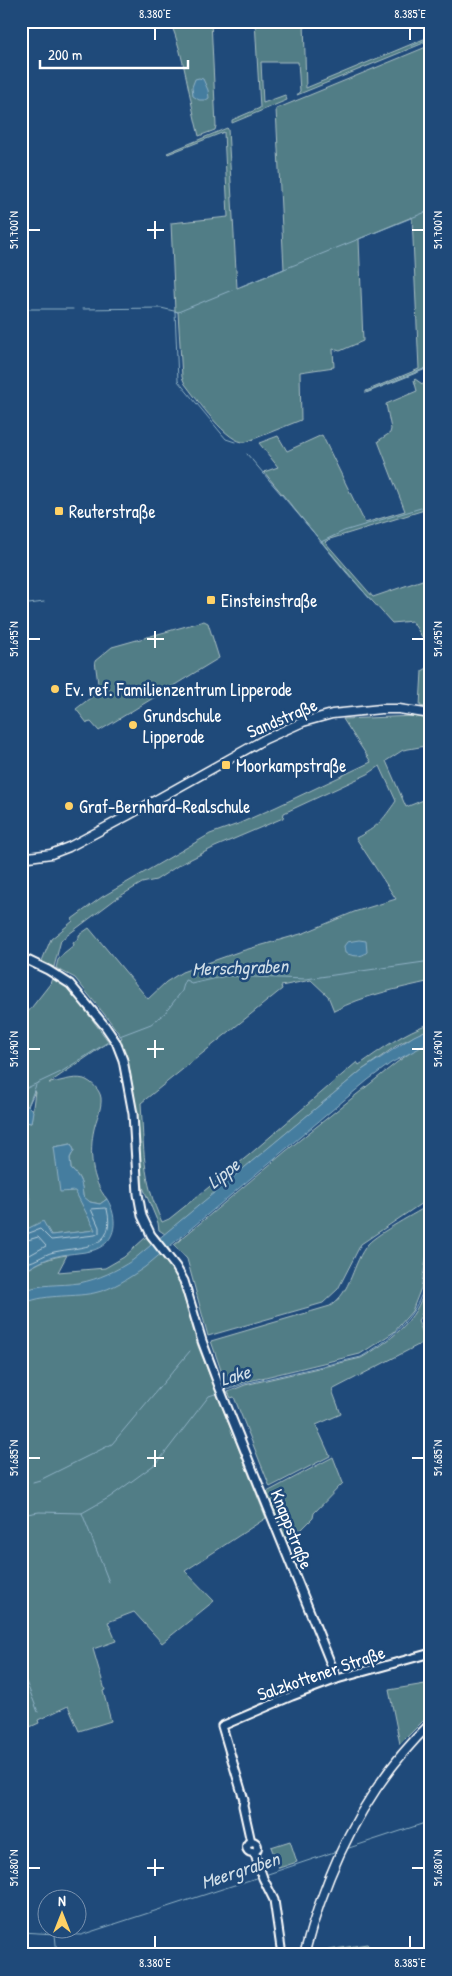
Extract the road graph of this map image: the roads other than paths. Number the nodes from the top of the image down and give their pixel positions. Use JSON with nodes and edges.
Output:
{"nodes":[{"id":1,"x":431,"y":714,"type":"edge"},
{"id":2,"x":21,"y":858,"type":"edge"},
{"id":3,"x":21,"y":957,"type":"edge"},
{"id":4,"x":431,"y":1654,"type":"edge"},
{"id":5,"x":337,"y":1680,"type":"junction"},
{"id":6,"x":431,"y":1723,"type":"edge"},
{"id":7,"x":282,"y":1955,"type":"edge"},
{"id":8,"x":304,"y":1955,"type":"edge"}],
"edges":[{"from":1,"to":2,"type":"main road","name":"Sandstraße"},
{"from":3,"to":5,"type":"street","name":"Knappstraße"},
{"from":4,"to":5,"type":"street","name":"Salzkottener Straße"},
{"from":5,"to":7,"type":"street","name":"Salzkottener Straße"},
{"from":6,"to":8,"type":"main road"}]}
